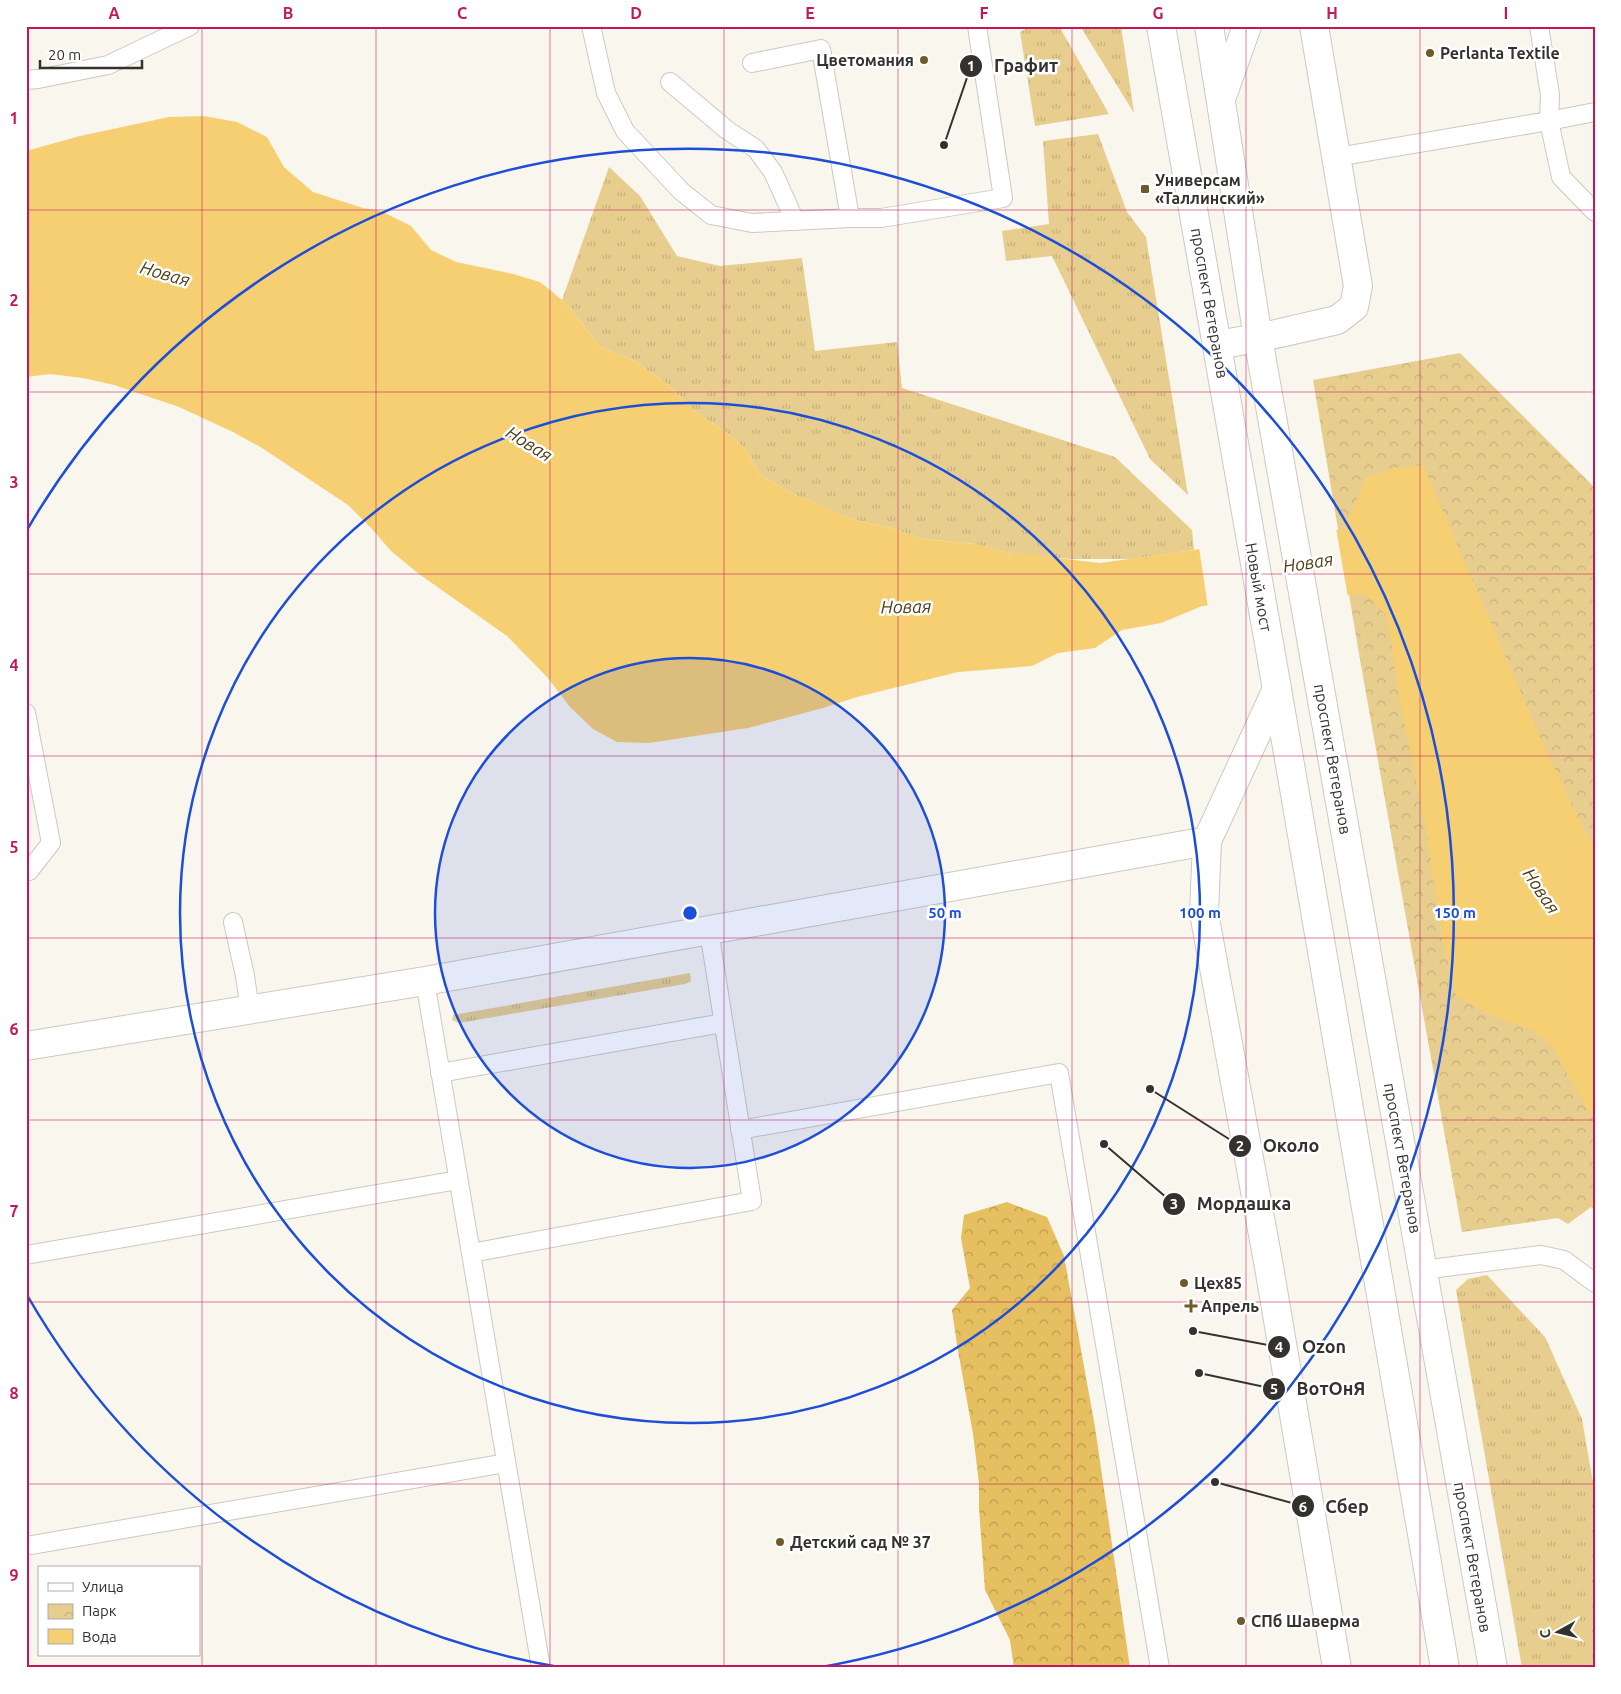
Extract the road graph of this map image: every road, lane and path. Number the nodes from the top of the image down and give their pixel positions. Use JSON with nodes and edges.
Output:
{"nodes":[{"id":1,"x":591,"y":26,"type":"edge"},
{"id":2,"x":978,"y":26,"type":"edge"},
{"id":3,"x":1161,"y":26,"type":"edge"},
{"id":4,"x":1209,"y":26,"type":"edge"},
{"id":5,"x":1247,"y":26,"type":"edge"},
{"id":6,"x":1314,"y":26,"type":"edge"},
{"id":7,"x":1539,"y":26,"type":"edge"},
{"id":8,"x":183,"y":28,"type":"edge"},
{"id":9,"x":752,"y":63,"type":"dead end"},
{"id":10,"x":26,"y":80,"type":"edge"},
{"id":11,"x":670,"y":82,"type":"dead end"},
{"id":12,"x":1221,"y":100,"type":"junction"},
{"id":13,"x":1595,"y":112,"type":"edge"},
{"id":14,"x":1549,"y":121,"type":"junction"},
{"id":15,"x":1337,"y":156,"type":"junction"},
{"id":16,"x":1595,"y":212,"type":"edge"},
{"id":17,"x":850,"y":218,"type":"junction"},
{"id":18,"x":795,"y":221,"type":"junction"},
{"id":19,"x":1258,"y":338,"type":"junction"},
{"id":20,"x":1217,"y":345,"type":"junction"},
{"id":21,"x":1248,"y":520,"type":"joint"},
{"id":22,"x":1277,"y":689,"type":"junction"},
{"id":23,"x":26,"y":713,"type":"edge"},
{"id":24,"x":1207,"y":841,"type":"junction"},
{"id":25,"x":26,"y":871,"type":"edge"},
{"id":26,"x":233,"y":922,"type":"dead end"},
{"id":27,"x":709,"y":931,"type":"junction"},
{"id":28,"x":425,"y":981,"type":"junction"},
{"id":29,"x":250,"y":1010,"type":"junction"},
{"id":30,"x":724,"y":1023,"type":"junction"},
{"id":31,"x":26,"y":1046,"type":"edge"},
{"id":32,"x":440,"y":1073,"type":"junction"},
{"id":33,"x":740,"y":1130,"type":"junction"},
{"id":34,"x":458,"y":1180,"type":"junction"},
{"id":35,"x":471,"y":1253,"type":"junction"},
{"id":36,"x":26,"y":1255,"type":"edge"},
{"id":37,"x":1422,"y":1270,"type":"junction"},
{"id":38,"x":1595,"y":1283,"type":"edge"},
{"id":39,"x":506,"y":1463,"type":"junction"},
{"id":40,"x":26,"y":1546,"type":"edge"},
{"id":41,"x":541,"y":1668,"type":"edge"},
{"id":42,"x":1160,"y":1668,"type":"edge"},
{"id":43,"x":1337,"y":1668,"type":"edge"},
{"id":44,"x":1445,"y":1668,"type":"edge"},
{"id":45,"x":1493,"y":1668,"type":"edge"}],
"edges":[{"from":1,"to":18,"type":"lane"},
{"from":2,"to":17,"type":"lane"},
{"from":3,"to":20,"type":"main road","name":"проспект Ветеранов"},
{"from":4,"to":12,"type":"main road"},
{"from":5,"to":12,"type":"main road"},
{"from":6,"to":15,"type":"main road"},
{"from":7,"to":14,"type":"lane"},
{"from":8,"to":10,"type":"lane"},
{"from":9,"to":17,"type":"lane"},
{"from":11,"to":18,"type":"lane"},
{"from":12,"to":19,"type":"main road"},
{"from":13,"to":14,"type":"lane"},
{"from":14,"to":15,"type":"lane"},
{"from":14,"to":16,"type":"lane"},
{"from":15,"to":19,"type":"main road"},
{"from":17,"to":18,"type":"lane"},
{"from":19,"to":20,"type":"main road"},
{"from":19,"to":37,"type":"main road","name":"проспект Ветеранов"},
{"from":20,"to":21,"type":"main road","name":"проспект Ветеранов"},
{"from":21,"to":22,"type":"main road","name":"Новый мост"},
{"from":22,"to":24,"type":"main road"},
{"from":22,"to":44,"type":"main road"},
{"from":23,"to":25,"type":"lane"},
{"from":24,"to":27,"type":"main road"},
{"from":24,"to":43,"type":"main road"},
{"from":26,"to":29,"type":"lane"},
{"from":27,"to":28,"type":"main road"},
{"from":27,"to":30,"type":"lane"},
{"from":28,"to":29,"type":"main road"},
{"from":28,"to":32,"type":"lane"},
{"from":29,"to":31,"type":"main road"},
{"from":30,"to":32,"type":"lane"},
{"from":30,"to":33,"type":"lane"},
{"from":32,"to":34,"type":"lane"},
{"from":33,"to":35,"type":"lane"},
{"from":33,"to":42,"type":"lane"},
{"from":34,"to":35,"type":"lane"},
{"from":34,"to":36,"type":"lane"},
{"from":35,"to":39,"type":"lane"},
{"from":37,"to":38,"type":"lane"},
{"from":37,"to":45,"type":"main road","name":"проспект Ветеранов"},
{"from":39,"to":40,"type":"lane"},
{"from":39,"to":41,"type":"lane"}]}
